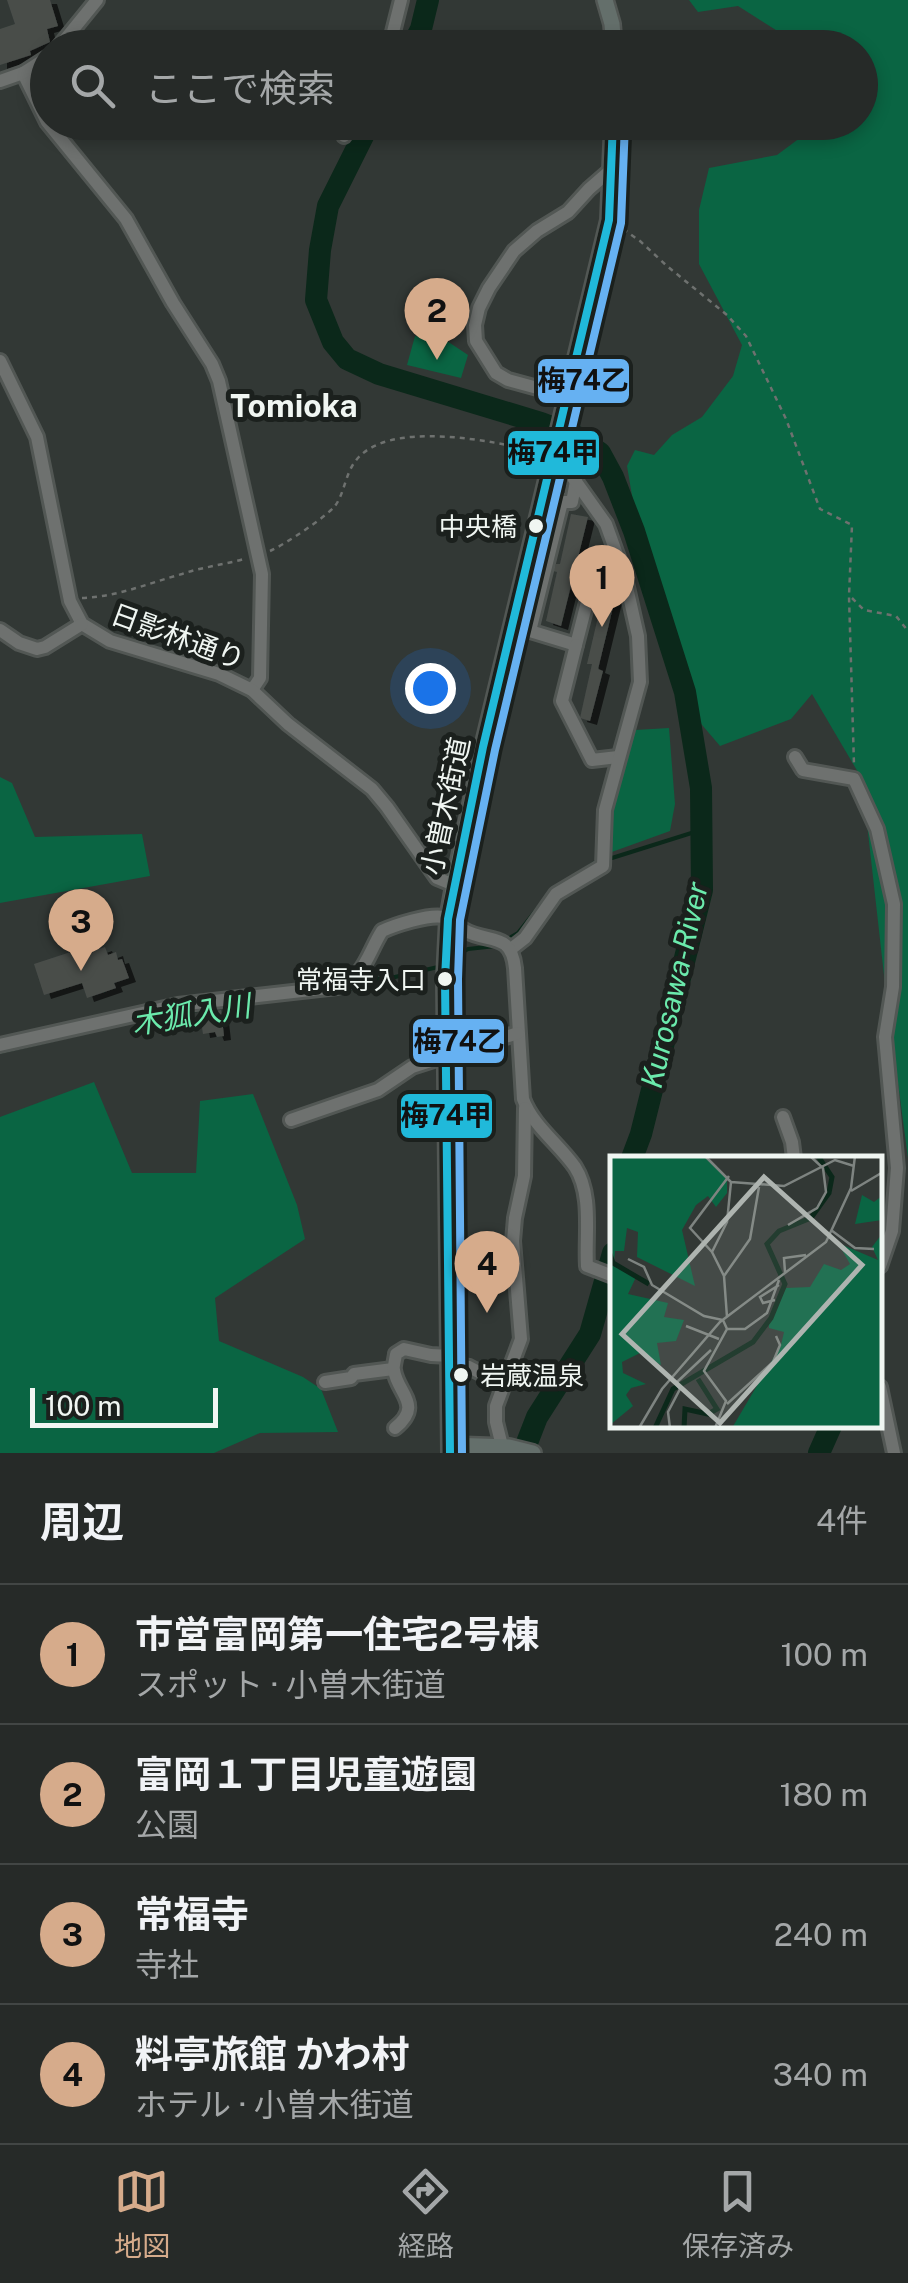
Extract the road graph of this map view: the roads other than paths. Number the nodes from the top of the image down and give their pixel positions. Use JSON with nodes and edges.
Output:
{"nodes":[{"id":1,"x":97,"y":0,"type":"edge"},
{"id":2,"x":400,"y":0,"type":"edge"},
{"id":3,"x":605,"y":0,"type":"edge"},
{"id":4,"x":73,"y":30,"type":"edge"},
{"id":5,"x":393,"y":30,"type":"edge"},
{"id":6,"x":612,"y":30,"type":"edge"},
{"id":7,"x":30,"y":69,"type":"edge"},
{"id":8,"x":23,"y":73,"type":"junction"},
{"id":9,"x":0,"y":81,"type":"edge"},
{"id":10,"x":30,"y":87,"type":"edge"},
{"id":11,"x":62,"y":140,"type":"edge"},
{"id":12,"x":613,"y":140,"type":"edge"},
{"id":13,"x":612,"y":168,"type":"junction"},
{"id":14,"x":0,"y":362,"type":"edge"},
{"id":15,"x":566,"y":402,"type":"junction"},
{"id":16,"x":554,"y":453,"type":"junction"},
{"id":17,"x":576,"y":482,"type":"junction"},
{"id":18,"x":624,"y":574,"type":"junction"},
{"id":19,"x":82,"y":624,"type":"junction"},
{"id":20,"x":0,"y":630,"type":"edge"},
{"id":21,"x":576,"y":645,"type":"junction"},
{"id":22,"x":252,"y":690,"type":"junction"},
{"id":23,"x":618,"y":757,"type":"junction"},
{"id":24,"x":795,"y":758,"type":"dead end"},
{"id":25,"x":454,"y":885,"type":"junction"},
{"id":26,"x":448,"y":919,"type":"junction"},
{"id":27,"x":511,"y":950,"type":"junction"},
{"id":28,"x":518,"y":1033,"type":"junction"},
{"id":29,"x":0,"y":1045,"type":"edge"},
{"id":30,"x":446,"y":1056,"type":"junction"},
{"id":31,"x":526,"y":1106,"type":"junction"},
{"id":32,"x":783,"y":1117,"type":"dead end"},
{"id":33,"x":291,"y":1120,"type":"dead end"},
{"id":34,"x":794,"y":1156,"type":"edge"},
{"id":35,"x":883,"y":1257,"type":"edge"},
{"id":36,"x":610,"y":1275,"type":"edge"},
{"id":37,"x":450,"y":1360,"type":"junction"},
{"id":38,"x":393,"y":1369,"type":"junction"},
{"id":39,"x":325,"y":1382,"type":"dead end"},
{"id":40,"x":502,"y":1384,"type":"junction"},
{"id":41,"x":883,"y":1400,"type":"edge"},
{"id":42,"x":395,"y":1428,"type":"dead end"},
{"id":43,"x":505,"y":1447,"type":"junction"},
{"id":44,"x":450,"y":1449,"type":"edge"},
{"id":45,"x":530,"y":1452,"type":"edge"},
{"id":46,"x":894,"y":1453,"type":"edge"}],
"edges":[{"from":1,"to":4,"type":"street"},
{"from":2,"to":5,"type":"street"},
{"from":3,"to":6,"type":"main road"},
{"from":7,"to":8,"type":"street"},
{"from":8,"to":9,"type":"street"},
{"from":8,"to":10,"type":"street"},
{"from":11,"to":22,"type":"street"},
{"from":12,"to":13,"type":"main road","name":"小曽木街道"},
{"from":13,"to":15,"type":"main road","name":"小曽木街道"},
{"from":13,"to":15,"type":"street"},
{"from":14,"to":19,"type":"street","name":"日影林通り"},
{"from":15,"to":16,"type":"main road","name":"小曽木街道"},
{"from":16,"to":17,"type":"street"},
{"from":16,"to":25,"type":"main road","name":"小曽木街道"},
{"from":17,"to":18,"type":"street"},
{"from":17,"to":21,"type":"street"},
{"from":18,"to":21,"type":"street"},
{"from":18,"to":23,"type":"street"},
{"from":19,"to":20,"type":"street"},
{"from":19,"to":22,"type":"street","name":"日影林通り"},
{"from":21,"to":23,"type":"street"},
{"from":22,"to":25,"type":"street","name":"日影林通り"},
{"from":23,"to":27,"type":"street"},
{"from":24,"to":35,"type":"street"},
{"from":25,"to":26,"type":"main road","name":"小曽木街道"},
{"from":26,"to":27,"type":"street"},
{"from":26,"to":29,"type":"street"},
{"from":26,"to":30,"type":"main road","name":"小曽木街道"},
{"from":27,"to":28,"type":"street"},
{"from":28,"to":30,"type":"street"},
{"from":28,"to":31,"type":"street"},
{"from":30,"to":33,"type":"street"},
{"from":30,"to":37,"type":"main road","name":"小曽木街道"},
{"from":31,"to":36,"type":"street"},
{"from":31,"to":40,"type":"street"},
{"from":32,"to":34,"type":"street"},
{"from":37,"to":38,"type":"street"},
{"from":37,"to":40,"type":"street"},
{"from":37,"to":44,"type":"main road","name":"小曽木街道"},
{"from":38,"to":39,"type":"street"},
{"from":38,"to":42,"type":"street"},
{"from":40,"to":43,"type":"street"},
{"from":41,"to":46,"type":"street"},
{"from":43,"to":44,"type":"main road"},
{"from":43,"to":45,"type":"main road"}]}
